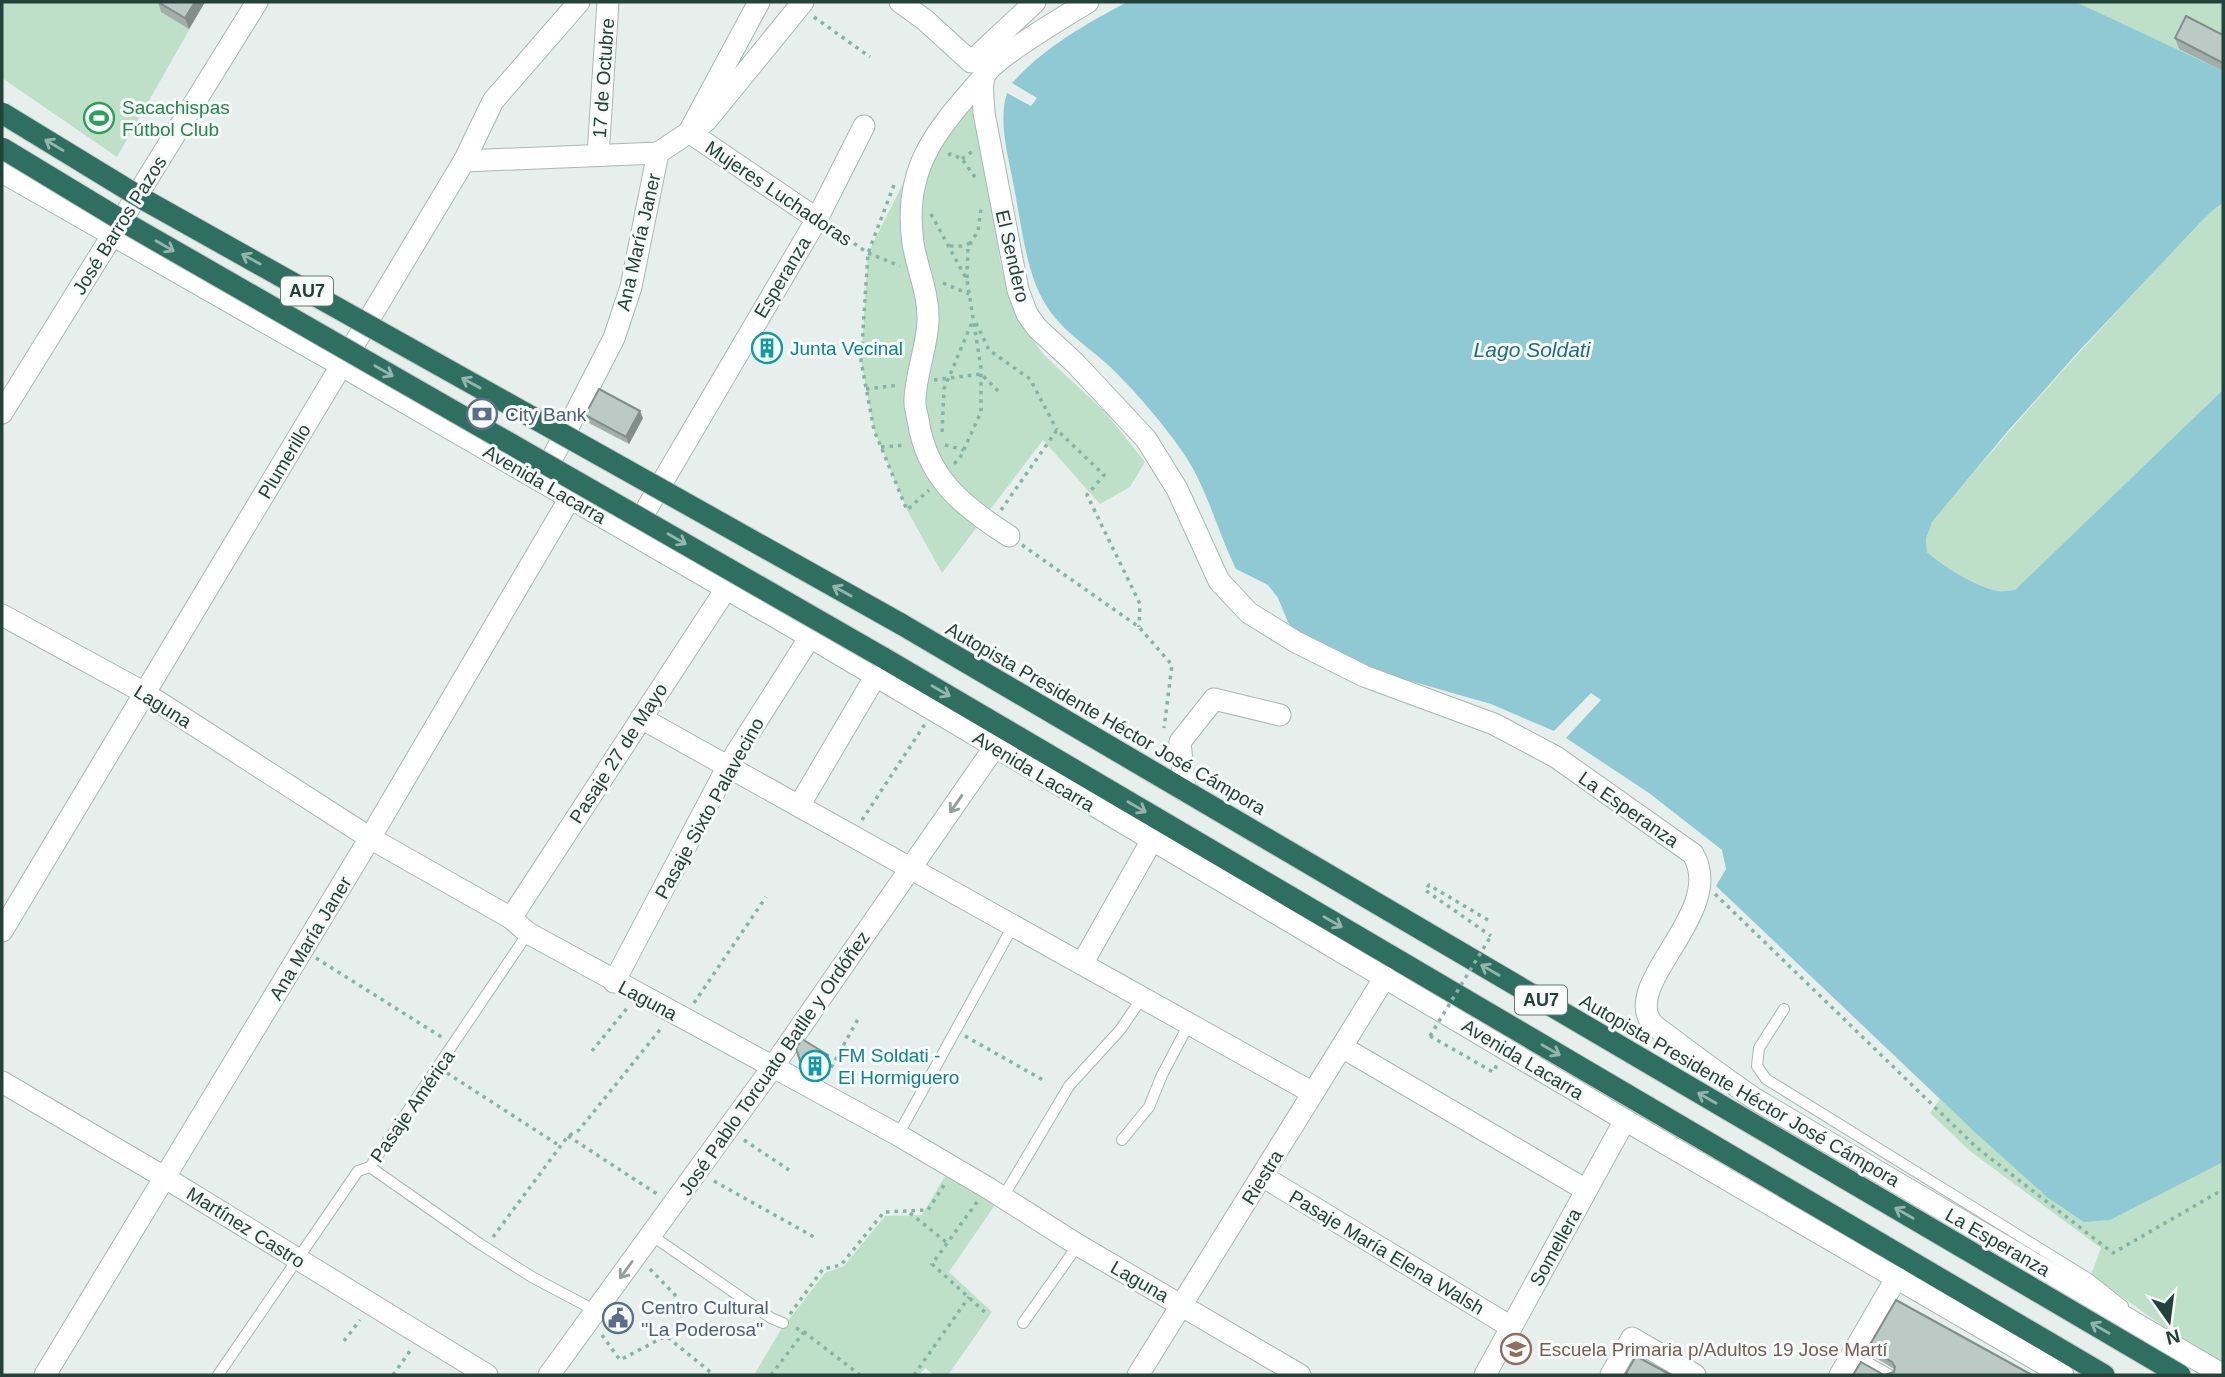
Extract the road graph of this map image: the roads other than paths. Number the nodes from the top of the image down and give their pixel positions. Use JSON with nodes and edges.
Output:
{"nodes":[{"id":1,"x":257,"y":2,"type":"edge"},
{"id":2,"x":579,"y":2,"type":"edge"},
{"id":3,"x":608,"y":2,"type":"edge"},
{"id":4,"x":759,"y":2,"type":"edge"},
{"id":5,"x":900,"y":2,"type":"edge"},
{"id":6,"x":1035,"y":2,"type":"edge"},
{"id":7,"x":1088,"y":2,"type":"edge"},
{"id":8,"x":801,"y":4,"type":"edge"},
{"id":9,"x":978,"y":68,"type":"junction"},
{"id":10,"x":2,"y":113,"type":"edge"},
{"id":11,"x":864,"y":126,"type":"dead end"},
{"id":12,"x":689,"y":132,"type":"junction"},
{"id":13,"x":2,"y":148,"type":"edge"},
{"id":14,"x":658,"y":153,"type":"junction"},
{"id":15,"x":598,"y":155,"type":"junction"},
{"id":16,"x":464,"y":161,"type":"junction"},
{"id":17,"x":2,"y":172,"type":"edge"},
{"id":18,"x":817,"y":219,"type":"junction"},
{"id":19,"x":113,"y":236,"type":"junction"},
{"id":20,"x":342,"y":366,"type":"junction"},
{"id":21,"x":2,"y":413,"type":"edge"},
{"id":22,"x":540,"y":482,"type":"junction"},
{"id":23,"x":569,"y":498,"type":"junction"},
{"id":24,"x":632,"y":534,"type":"junction"},
{"id":25,"x":1009,"y":536,"type":"road end"},
{"id":26,"x":726,"y":589,"type":"junction"},
{"id":27,"x":1249,"y":613,"type":"joint"},
{"id":28,"x":2,"y":615,"type":"edge"},
{"id":29,"x":810,"y":637,"type":"junction"},
{"id":30,"x":879,"y":667,"type":"junction"},
{"id":31,"x":143,"y":692,"type":"junction"},
{"id":32,"x":1280,"y":715,"type":"dead end"},
{"id":33,"x":641,"y":718,"type":"junction"},
{"id":34,"x":994,"y":748,"type":"junction"},
{"id":35,"x":728,"y":766,"type":"junction"},
{"id":36,"x":1185,"y":791,"type":"junction"},
{"id":37,"x":799,"y":806,"type":"junction"},
{"id":38,"x":370,"y":838,"type":"junction"},
{"id":39,"x":1152,"y":840,"type":"junction"},
{"id":40,"x":911,"y":869,"type":"junction"},
{"id":41,"x":511,"y":918,"type":"junction"},
{"id":42,"x":1013,"y":926,"type":"junction"},
{"id":43,"x":2,"y":931,"type":"edge"},
{"id":44,"x":528,"y":933,"type":"junction"},
{"id":45,"x":1082,"y":964,"type":"junction"},
{"id":46,"x":1385,"y":977,"type":"junction"},
{"id":47,"x":614,"y":982,"type":"junction"},
{"id":48,"x":1142,"y":998,"type":"junction"},
{"id":49,"x":1784,"y":1010,"type":"dead end"},
{"id":50,"x":1189,"y":1024,"type":"junction"},
{"id":51,"x":1342,"y":1047,"type":"junction"},
{"id":52,"x":772,"y":1068,"type":"junction"},
{"id":53,"x":2,"y":1082,"type":"edge"},
{"id":54,"x":1313,"y":1093,"type":"junction"},
{"id":55,"x":1625,"y":1120,"type":"junction"},
{"id":56,"x":898,"y":1135,"type":"junction"},
{"id":57,"x":1122,"y":1140,"type":"dead end"},
{"id":58,"x":370,"y":1167,"type":"junction"},
{"id":59,"x":164,"y":1177,"type":"junction"},
{"id":60,"x":1262,"y":1177,"type":"junction"},
{"id":61,"x":1586,"y":1190,"type":"junction"},
{"id":62,"x":996,"y":1193,"type":"junction"},
{"id":63,"x":651,"y":1235,"type":"junction"},
{"id":64,"x":1078,"y":1245,"type":"junction"},
{"id":65,"x":299,"y":1259,"type":"junction"},
{"id":66,"x":1897,"y":1277,"type":"junction"},
{"id":67,"x":1182,"y":1305,"type":"junction"},
{"id":68,"x":596,"y":1311,"type":"junction"},
{"id":69,"x":783,"y":1323,"type":"road end"},
{"id":70,"x":1023,"y":1323,"type":"dead end"},
{"id":71,"x":1511,"y":1326,"type":"junction"},
{"id":72,"x":2166,"y":1341,"type":"junction"},
{"id":73,"x":1853,"y":1354,"type":"junction"},
{"id":74,"x":45,"y":1375,"type":"edge"},
{"id":75,"x":218,"y":1375,"type":"edge"},
{"id":76,"x":487,"y":1375,"type":"edge"},
{"id":77,"x":549,"y":1375,"type":"edge"},
{"id":78,"x":1138,"y":1375,"type":"edge"},
{"id":79,"x":1300,"y":1375,"type":"edge"},
{"id":80,"x":1485,"y":1375,"type":"edge"},
{"id":81,"x":1611,"y":1375,"type":"edge"},
{"id":82,"x":1695,"y":1375,"type":"edge"},
{"id":83,"x":1840,"y":1375,"type":"edge"},
{"id":84,"x":1891,"y":1375,"type":"edge"},
{"id":85,"x":2063,"y":1375,"type":"edge"},
{"id":86,"x":2104,"y":1375,"type":"edge"},
{"id":87,"x":2180,"y":1375,"type":"edge"},
{"id":88,"x":2223,"y":1375,"type":"edge"}],
"edges":[{"from":1,"to":19,"type":"street","name":"José Barros Pazos"},
{"from":2,"to":16,"type":"street","name":"Plumerillo"},
{"from":3,"to":15,"type":"street","name":"17 de Octubre"},
{"from":4,"to":12,"type":"street"},
{"from":5,"to":9,"type":"street"},
{"from":6,"to":9,"type":"street"},
{"from":7,"to":9,"type":"street"},
{"from":8,"to":12,"type":"street","name":"Ana María Janer"},
{"from":9,"to":25,"type":"street"},
{"from":9,"to":27,"type":"street","name":"El Sendero"},
{"from":36,"to":10,"type":"highway","name":"Autopista Presidente Héctor José Cámpora","number":"AU7","one_way":true,"bridge":true},
{"from":11,"to":18,"type":"street","name":"Esperanza"},
{"from":12,"to":14,"type":"street","name":"Ana María Janer"},
{"from":12,"to":18,"type":"street","name":"Mujeres Luchadoras"},
{"from":13,"to":30,"type":"highway","number":"AU7","one_way":true,"bridge":true},
{"from":14,"to":15,"type":"street"},
{"from":14,"to":22,"type":"street","name":"Ana María Janer"},
{"from":15,"to":16,"type":"street"},
{"from":16,"to":20,"type":"street","name":"Plumerillo"},
{"from":17,"to":19,"type":"street","name":"Avenida Lacarra"},
{"from":18,"to":24,"type":"street","name":"Esperanza"},
{"from":19,"to":20,"type":"street","name":"Avenida Lacarra"},
{"from":19,"to":21,"type":"street","name":"José Barros Pazos"},
{"from":20,"to":22,"type":"street","name":"Avenida Lacarra"},
{"from":20,"to":31,"type":"street","name":"Plumerillo"},
{"from":22,"to":23,"type":"street","name":"Avenida Lacarra"},
{"from":23,"to":24,"type":"street","name":"Avenida Lacarra"},
{"from":23,"to":38,"type":"street","name":"Ana María Janer"},
{"from":24,"to":26,"type":"street","name":"Avenida Lacarra"},
{"from":26,"to":29,"type":"street","name":"Avenida Lacarra"},
{"from":26,"to":33,"type":"street","name":"Pasaje 27 de Mayo"},
{"from":27,"to":72,"type":"street","name":"La Esperanza"},
{"from":28,"to":31,"type":"street","name":"Laguna"},
{"from":29,"to":30,"type":"street","name":"Avenida Lacarra"},
{"from":29,"to":35,"type":"street","name":"Pasaje Sixto Palavecino"},
{"from":30,"to":34,"type":"street","name":"Avenida Lacarra"},
{"from":30,"to":37,"type":"street"},
{"from":30,"to":86,"type":"highway","number":"AU7","one_way":true},
{"from":31,"to":38,"type":"street","name":"Laguna"},
{"from":31,"to":43,"type":"street","name":"Plumerillo"},
{"from":32,"to":36,"type":"street"},
{"from":33,"to":35,"type":"street"},
{"from":33,"to":41,"type":"street","name":"Pasaje 27 de Mayo"},
{"from":34,"to":39,"type":"street","name":"Avenida Lacarra"},
{"from":34,"to":40,"type":"street","name":"José Pablo Torcuato Batlle y Ordóñez","one_way":true},
{"from":35,"to":37,"type":"street"},
{"from":35,"to":47,"type":"street","name":"Pasaje Sixto Palavecino"},
{"from":87,"to":36,"type":"highway","name":"Autopista Presidente Héctor José Cámpora","number":"AU7","one_way":true},
{"from":37,"to":40,"type":"street"},
{"from":38,"to":41,"type":"street","name":"Laguna"},
{"from":38,"to":59,"type":"street","name":"Ana María Janer"},
{"from":39,"to":45,"type":"street"},
{"from":39,"to":46,"type":"street","name":"Avenida Lacarra"},
{"from":40,"to":42,"type":"street"},
{"from":40,"to":52,"type":"street","name":"José Pablo Torcuato Batlle y Ordóñez"},
{"from":41,"to":44,"type":"street","name":"Laguna"},
{"from":42,"to":45,"type":"street"},
{"from":42,"to":56,"type":"lane"},
{"from":44,"to":47,"type":"street","name":"Laguna"},
{"from":44,"to":58,"type":"lane","name":"Pasaje América"},
{"from":45,"to":48,"type":"street"},
{"from":46,"to":51,"type":"street","name":"Riestra"},
{"from":46,"to":55,"type":"street","name":"Avenida Lacarra"},
{"from":47,"to":52,"type":"street","name":"Laguna"},
{"from":48,"to":50,"type":"street"},
{"from":48,"to":62,"type":"lane"},
{"from":49,"to":72,"type":"lane"},
{"from":50,"to":54,"type":"street"},
{"from":50,"to":57,"type":"lane"},
{"from":51,"to":54,"type":"street","name":"Riestra"},
{"from":51,"to":61,"type":"street"},
{"from":52,"to":56,"type":"street","name":"Laguna"},
{"from":52,"to":63,"type":"street","name":"José Pablo Torcuato Batlle y Ordóñez"},
{"from":53,"to":59,"type":"street","name":"Martínez Castro"},
{"from":54,"to":60,"type":"street","name":"Riestra"},
{"from":55,"to":61,"type":"street","name":"Somellera"},
{"from":55,"to":66,"type":"street","name":"Avenida Lacarra"},
{"from":56,"to":62,"type":"street","name":"Laguna"},
{"from":58,"to":65,"type":"lane","name":"Pasaje América"},
{"from":58,"to":68,"type":"lane"},
{"from":59,"to":65,"type":"street","name":"Martínez Castro"},
{"from":59,"to":74,"type":"street","name":"Ana María Janer"},
{"from":60,"to":67,"type":"street","name":"Riestra"},
{"from":60,"to":71,"type":"street","name":"Pasaje María Elena Walsh"},
{"from":61,"to":71,"type":"street","name":"Somellera"},
{"from":62,"to":64,"type":"street","name":"Laguna"},
{"from":63,"to":68,"type":"street","name":"José Pablo Torcuato Batlle y Ordóñez","one_way":true},
{"from":63,"to":69,"type":"lane"},
{"from":64,"to":67,"type":"street","name":"Laguna"},
{"from":64,"to":70,"type":"lane"},
{"from":65,"to":75,"type":"lane","name":"Pasaje América"},
{"from":65,"to":76,"type":"street","name":"Martínez Castro"},
{"from":66,"to":73,"type":"street"},
{"from":66,"to":85,"type":"street","name":"Avenida Lacarra"},
{"from":67,"to":78,"type":"street","name":"Riestra"},
{"from":67,"to":79,"type":"street","name":"Laguna"},
{"from":68,"to":77,"type":"street","name":"José Pablo Torcuato Batlle y Ordóñez"},
{"from":71,"to":80,"type":"street","name":"Somellera"},
{"from":72,"to":88,"type":"street","name":"La Esperanza"},
{"from":73,"to":83,"type":"street"},
{"from":73,"to":84,"type":"lane"},
{"from":81,"to":82,"type":"street"}]}
